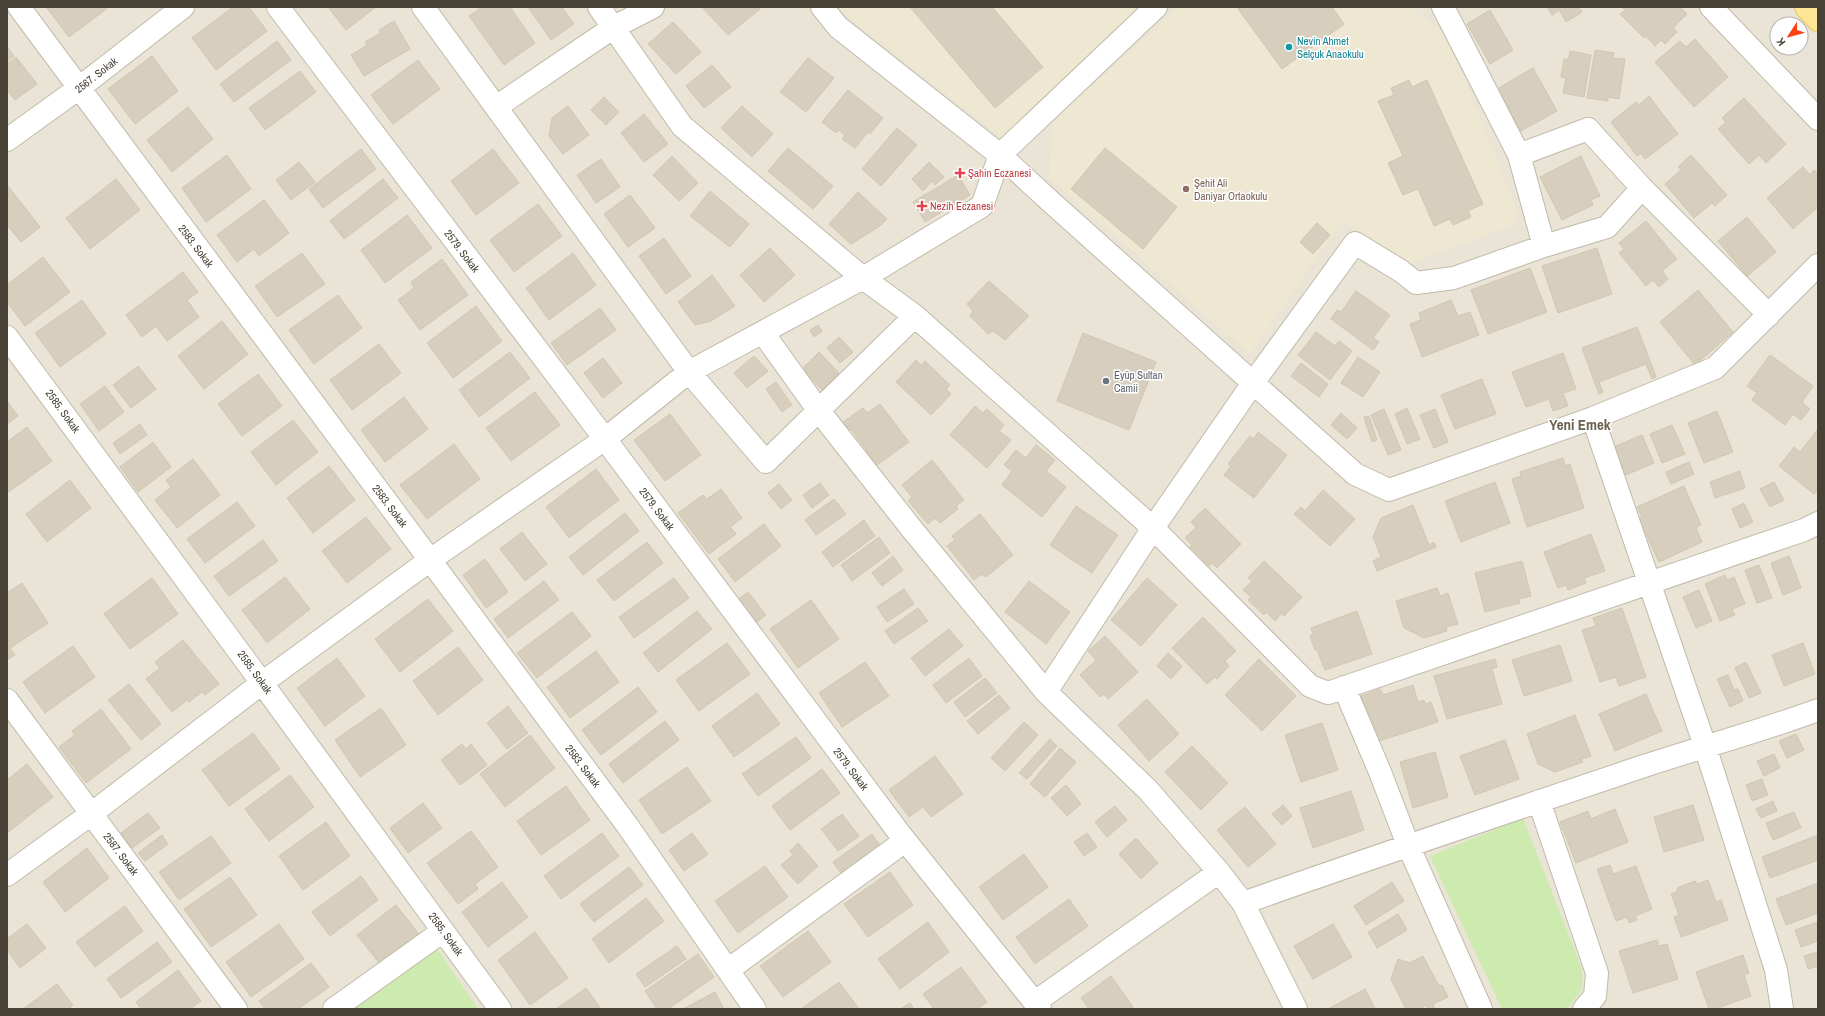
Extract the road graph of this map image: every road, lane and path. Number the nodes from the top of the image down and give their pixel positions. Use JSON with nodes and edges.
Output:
{"nodes":[{"id":1,"x":19,"y":7,"type":"edge"},
{"id":2,"x":183,"y":7,"type":"edge"},
{"id":3,"x":278,"y":7,"type":"edge"},
{"id":4,"x":423,"y":7,"type":"edge"},
{"id":5,"x":599,"y":7,"type":"edge"},
{"id":6,"x":653,"y":7,"type":"edge"},
{"id":7,"x":822,"y":7,"type":"edge"},
{"id":8,"x":1156,"y":7,"type":"edge"},
{"id":9,"x":1443,"y":7,"type":"edge"},
{"id":10,"x":1711,"y":7,"type":"edge"},
{"id":11,"x":1806,"y":7,"type":"edge"},
{"id":12,"x":1818,"y":20,"type":"edge"},
{"id":13,"x":614,"y":27,"type":"junction"},
{"id":14,"x":79,"y":88,"type":"junction"},
{"id":15,"x":496,"y":107,"type":"junction"},
{"id":16,"x":1818,"y":119,"type":"edge"},
{"id":17,"x":7,"y":140,"type":"edge"},
{"id":18,"x":1000,"y":155,"type":"junction"},
{"id":19,"x":1519,"y":155,"type":"junction"},
{"id":20,"x":1642,"y":188,"type":"junction"},
{"id":21,"x":1544,"y":246,"type":"junction"},
{"id":22,"x":1818,"y":265,"type":"edge"},
{"id":23,"x":863,"y":278,"type":"junction"},
{"id":24,"x":1769,"y":315,"type":"junction"},
{"id":25,"x":915,"y":316,"type":"junction"},
{"id":26,"x":763,"y":333,"type":"junction"},
{"id":27,"x":7,"y":337,"type":"edge"},
{"id":28,"x":689,"y":372,"type":"junction"},
{"id":29,"x":1253,"y":383,"type":"junction"},
{"id":30,"x":819,"y":411,"type":"junction"},
{"id":31,"x":1593,"y":418,"type":"junction"},
{"id":32,"x":605,"y":439,"type":"junction"},
{"id":33,"x":1818,"y":523,"type":"edge"},
{"id":34,"x":1153,"y":528,"type":"junction"},
{"id":35,"x":430,"y":560,"type":"junction"},
{"id":36,"x":1648,"y":582,"type":"junction"},
{"id":37,"x":262,"y":682,"type":"junction"},
{"id":38,"x":1344,"y":687,"type":"junction"},
{"id":39,"x":1046,"y":692,"type":"junction"},
{"id":40,"x":7,"y":700,"type":"edge"},
{"id":41,"x":1818,"y":710,"type":"edge"},
{"id":42,"x":1705,"y":746,"type":"junction"},
{"id":43,"x":1539,"y":801,"type":"junction"},
{"id":44,"x":91,"y":814,"type":"junction"},
{"id":45,"x":905,"y":841,"type":"junction"},
{"id":46,"x":1408,"y":845,"type":"junction"},
{"id":47,"x":1219,"y":872,"type":"junction"},
{"id":48,"x":7,"y":875,"type":"edge"},
{"id":49,"x":1243,"y":903,"type":"junction"},
{"id":50,"x":443,"y":931,"type":"junction"},
{"id":51,"x":728,"y":970,"type":"junction"},
{"id":52,"x":1037,"y":1005,"type":"edge"},
{"id":53,"x":236,"y":1009,"type":"edge"},
{"id":54,"x":334,"y":1009,"type":"edge"},
{"id":55,"x":500,"y":1009,"type":"edge"},
{"id":56,"x":755,"y":1009,"type":"edge"},
{"id":57,"x":1296,"y":1009,"type":"edge"},
{"id":58,"x":1480,"y":1009,"type":"edge"},
{"id":59,"x":1584,"y":1009,"type":"edge"},
{"id":60,"x":1782,"y":1009,"type":"edge"}],
"edges":[{"from":1,"to":14,"type":"street","name":"2583. Sokak"},
{"from":2,"to":14,"type":"street","name":"2567. Sokak"},
{"from":3,"to":32,"type":"street","name":"2579. Sokak"},
{"from":4,"to":15,"type":"street"},
{"from":5,"to":13,"type":"street"},
{"from":6,"to":13,"type":"street"},
{"from":7,"to":18,"type":"street"},
{"from":8,"to":18,"type":"street"},
{"from":9,"to":19,"type":"street"},
{"from":10,"to":16,"type":"street"},
{"from":11,"to":12,"type":"main road"},
{"from":13,"to":15,"type":"street"},
{"from":13,"to":23,"type":"street"},
{"from":14,"to":17,"type":"street","name":"2567. Sokak"},
{"from":14,"to":35,"type":"street","name":"2583. Sokak"},
{"from":15,"to":28,"type":"street"},
{"from":18,"to":23,"type":"street"},
{"from":18,"to":29,"type":"street"},
{"from":19,"to":20,"type":"street"},
{"from":19,"to":21,"type":"street"},
{"from":20,"to":21,"type":"street"},
{"from":20,"to":24,"type":"street"},
{"from":21,"to":29,"type":"street"},
{"from":22,"to":24,"type":"street"},
{"from":23,"to":25,"type":"street"},
{"from":23,"to":26,"type":"street"},
{"from":24,"to":31,"type":"street"},
{"from":25,"to":30,"type":"street"},
{"from":25,"to":34,"type":"street"},
{"from":26,"to":28,"type":"street"},
{"from":26,"to":30,"type":"street"},
{"from":27,"to":37,"type":"street","name":"2585. Sokak"},
{"from":28,"to":30,"type":"street"},
{"from":28,"to":32,"type":"street"},
{"from":29,"to":31,"type":"street"},
{"from":29,"to":34,"type":"street"},
{"from":30,"to":39,"type":"street"},
{"from":31,"to":36,"type":"street"},
{"from":32,"to":35,"type":"street"},
{"from":32,"to":45,"type":"street","name":"2579. Sokak"},
{"from":33,"to":36,"type":"street"},
{"from":34,"to":38,"type":"street"},
{"from":34,"to":39,"type":"street"},
{"from":35,"to":37,"type":"street"},
{"from":35,"to":51,"type":"street","name":"2583. Sokak"},
{"from":36,"to":38,"type":"street"},
{"from":36,"to":42,"type":"street"},
{"from":37,"to":44,"type":"street"},
{"from":37,"to":50,"type":"street","name":"2585. Sokak"},
{"from":38,"to":46,"type":"street"},
{"from":39,"to":47,"type":"street"},
{"from":40,"to":44,"type":"street","name":"2587. Sokak"},
{"from":41,"to":42,"type":"street"},
{"from":42,"to":43,"type":"street"},
{"from":42,"to":60,"type":"street"},
{"from":43,"to":46,"type":"street"},
{"from":43,"to":59,"type":"street"},
{"from":44,"to":48,"type":"street"},
{"from":44,"to":53,"type":"street","name":"2587. Sokak"},
{"from":45,"to":51,"type":"street"},
{"from":45,"to":52,"type":"street","name":"2579. Sokak"},
{"from":46,"to":49,"type":"street"},
{"from":46,"to":58,"type":"street"},
{"from":47,"to":49,"type":"street"},
{"from":47,"to":52,"type":"street"},
{"from":49,"to":57,"type":"street"},
{"from":50,"to":54,"type":"street"},
{"from":50,"to":55,"type":"street","name":"2585. Sokak"},
{"from":51,"to":56,"type":"street","name":"2583. Sokak"}]}
